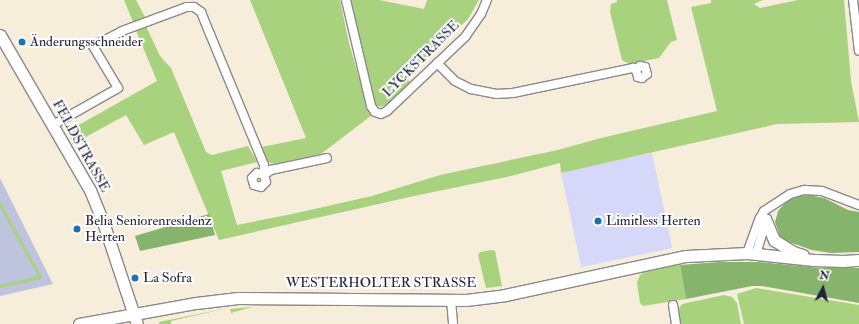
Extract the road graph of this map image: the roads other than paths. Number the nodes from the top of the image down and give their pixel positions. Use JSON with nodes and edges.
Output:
{"nodes":[{"id":1,"x":346,"y":0,"type":"edge"},
{"id":2,"x":487,"y":0,"type":"edge"},
{"id":3,"x":853,"y":0,"type":"edge"},
{"id":4,"x":0,"y":35,"type":"edge"},
{"id":5,"x":859,"y":51,"type":"edge"},
{"id":6,"x":437,"y":63,"type":"junction"},
{"id":7,"x":636,"y":70,"type":"dead end"},
{"id":8,"x":53,"y":125,"type":"junction"},
{"id":9,"x":327,"y":158,"type":"dead end"},
{"id":10,"x":771,"y":205,"type":"junction"},
{"id":11,"x":859,"y":205,"type":"edge"},
{"id":12,"x":766,"y":221,"type":"junction"},
{"id":13,"x":751,"y":253,"type":"junction"},
{"id":14,"x":814,"y":260,"type":"junction"},
{"id":15,"x":859,"y":260,"type":"edge"},
{"id":16,"x":451,"y":300,"type":"junction"},
{"id":17,"x":673,"y":305,"type":"dead end"},
{"id":18,"x":136,"y":319,"type":"edge"},
{"id":19,"x":79,"y":324,"type":"edge"},
{"id":20,"x":453,"y":324,"type":"edge"},
{"id":21,"x":676,"y":324,"type":"edge"}],
"edges":[{"from":1,"to":6,"type":"street","name":"LYCKSTRASSE"},
{"from":2,"to":6,"type":"street","name":"LYCKSTRASSE"},
{"from":3,"to":5,"type":"street"},
{"from":4,"to":8,"type":"main road","name":"FELDSTRASSE"},
{"from":6,"to":7,"type":"street"},
{"from":8,"to":9,"type":"street"},
{"from":8,"to":18,"type":"main road","name":"FELDSTRASSE"},
{"from":10,"to":11,"type":"street"},
{"from":10,"to":12,"type":"street"},
{"from":10,"to":13,"type":"street"},
{"from":12,"to":13,"type":"street"},
{"from":12,"to":14,"type":"main road"},
{"from":13,"to":14,"type":"main road","name":"WESTERHOLTER STRASSE"},
{"from":13,"to":16,"type":"main road","name":"WESTERHOLTER STRASSE"},
{"from":14,"to":15,"type":"main road"},
{"from":16,"to":18,"type":"main road","name":"WESTERHOLTER STRASSE"},
{"from":16,"to":20,"type":"street"},
{"from":17,"to":21,"type":"street"},
{"from":18,"to":19,"type":"main road","name":"WESTERHOLTER STRASSE"}]}
